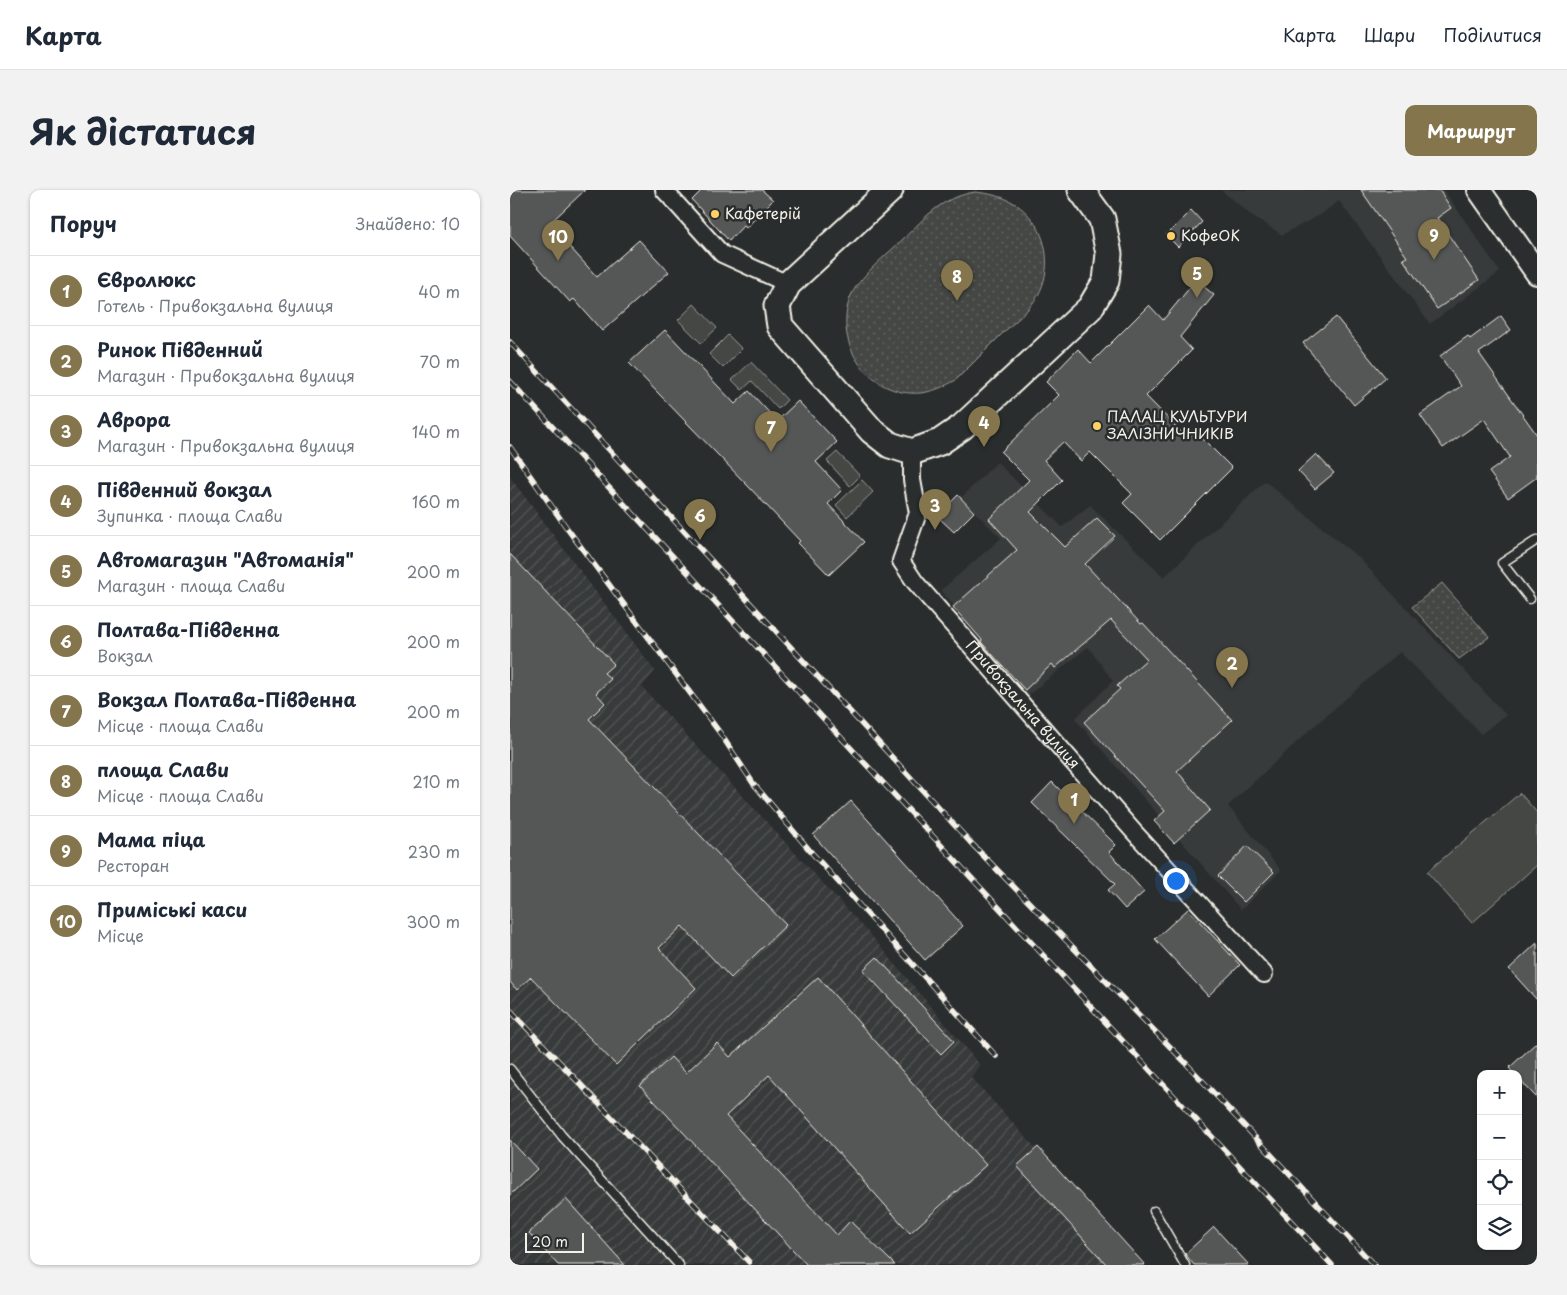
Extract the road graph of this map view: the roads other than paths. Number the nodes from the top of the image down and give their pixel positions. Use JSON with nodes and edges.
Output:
{"nodes":[{"id":1,"x":664,"y":190,"type":"edge"},
{"id":2,"x":890,"y":190,"type":"edge"},
{"id":3,"x":1081,"y":190,"type":"edge"},
{"id":4,"x":1479,"y":190,"type":"edge"},
{"id":5,"x":1537,"y":273,"type":"edge"},
{"id":6,"x":788,"y":284,"type":"junction"},
{"id":7,"x":912,"y":452,"type":"junction"},
{"id":8,"x":1537,"y":540,"type":"edge"},
{"id":9,"x":1530,"y":600,"type":"dead end"},
{"id":10,"x":1264,"y":974,"type":"dead end"},
{"id":11,"x":510,"y":1070,"type":"edge"},
{"id":12,"x":1154,"y":1211,"type":"dead end"},
{"id":13,"x":679,"y":1265,"type":"edge"},
{"id":14,"x":1185,"y":1265,"type":"edge"}],
"edges":[{"from":1,"to":6,"type":"street"},
{"from":2,"to":6,"type":"main road"},
{"from":3,"to":7,"type":"main road"},
{"from":4,"to":5,"type":"main road"},
{"from":6,"to":7,"type":"main road"},
{"from":7,"to":10,"type":"street","name":"Привокзальна вулиця"},
{"from":8,"to":9,"type":"lane"},
{"from":11,"to":13,"type":"lane"},
{"from":12,"to":14,"type":"lane"}]}
